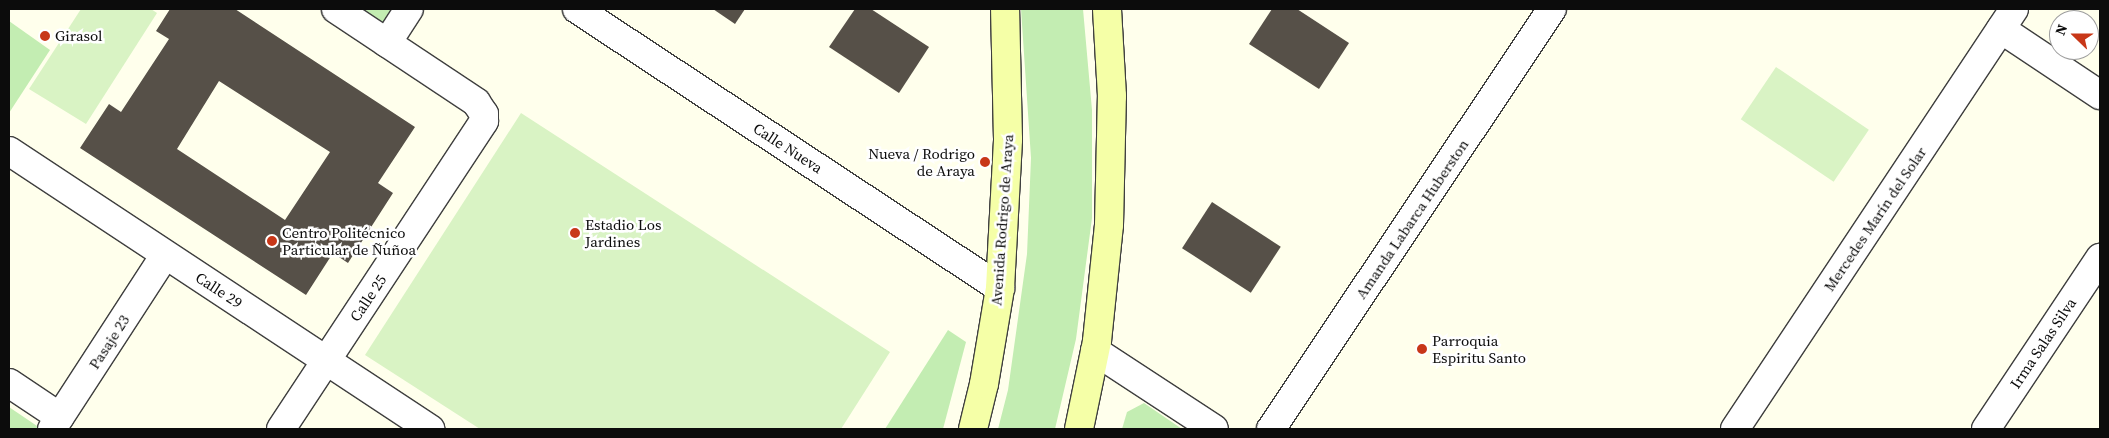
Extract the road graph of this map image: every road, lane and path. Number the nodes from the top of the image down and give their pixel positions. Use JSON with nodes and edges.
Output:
{"nodes":[{"id":1,"x":336,"y":9,"type":"edge"},
{"id":2,"x":409,"y":9,"type":"edge"},
{"id":3,"x":576,"y":9,"type":"edge"},
{"id":4,"x":1005,"y":9,"type":"edge"},
{"id":5,"x":1107,"y":9,"type":"edge"},
{"id":6,"x":1552,"y":9,"type":"edge"},
{"id":7,"x":2007,"y":19,"type":"edge"},
{"id":8,"x":387,"y":42,"type":"junction"},
{"id":9,"x":2100,"y":95,"type":"edge"},
{"id":10,"x":9,"y":151,"type":"edge"},
{"id":11,"x":165,"y":255,"type":"junction"},
{"id":12,"x":2100,"y":258,"type":"edge"},
{"id":13,"x":1000,"y":288,"type":"junction"},
{"id":14,"x":1095,"y":351,"type":"junction"},
{"id":15,"x":326,"y":361,"type":"junction"},
{"id":16,"x":9,"y":383,"type":"edge"},
{"id":17,"x":56,"y":423,"type":"edge"},
{"id":18,"x":281,"y":429,"type":"edge"},
{"id":19,"x":430,"y":429,"type":"edge"},
{"id":20,"x":973,"y":429,"type":"edge"},
{"id":21,"x":1079,"y":429,"type":"edge"},
{"id":22,"x":1214,"y":429,"type":"edge"},
{"id":23,"x":1271,"y":429,"type":"edge"},
{"id":24,"x":1735,"y":429,"type":"edge"},
{"id":25,"x":1986,"y":429,"type":"edge"}],
"edges":[{"from":1,"to":8,"type":"street"},
{"from":2,"to":8,"type":"street"},
{"from":3,"to":13,"type":"street","name":"Calle Nueva"},
{"from":4,"to":13,"type":"main road","name":"Avenida Rodrigo de Araya"},
{"from":5,"to":14,"type":"main road"},
{"from":6,"to":23,"type":"street","name":"Amanda Labarca Huberston"},
{"from":7,"to":9,"type":"street"},
{"from":7,"to":24,"type":"street","name":"Mercedes Marín del Solar"},
{"from":8,"to":15,"type":"street","name":"Calle 25"},
{"from":10,"to":11,"type":"street","name":"Calle 29"},
{"from":11,"to":15,"type":"street","name":"Calle 29"},
{"from":11,"to":17,"type":"street","name":"Pasaje 23"},
{"from":12,"to":25,"type":"street","name":"Irma Salas Silva"},
{"from":13,"to":20,"type":"main road","name":"Avenida Rodrigo de Araya"},
{"from":14,"to":21,"type":"main road"},
{"from":14,"to":22,"type":"street"},
{"from":15,"to":18,"type":"street","name":"Calle 25"},
{"from":15,"to":19,"type":"street","name":"Calle 29"},
{"from":16,"to":17,"type":"street"}]}
